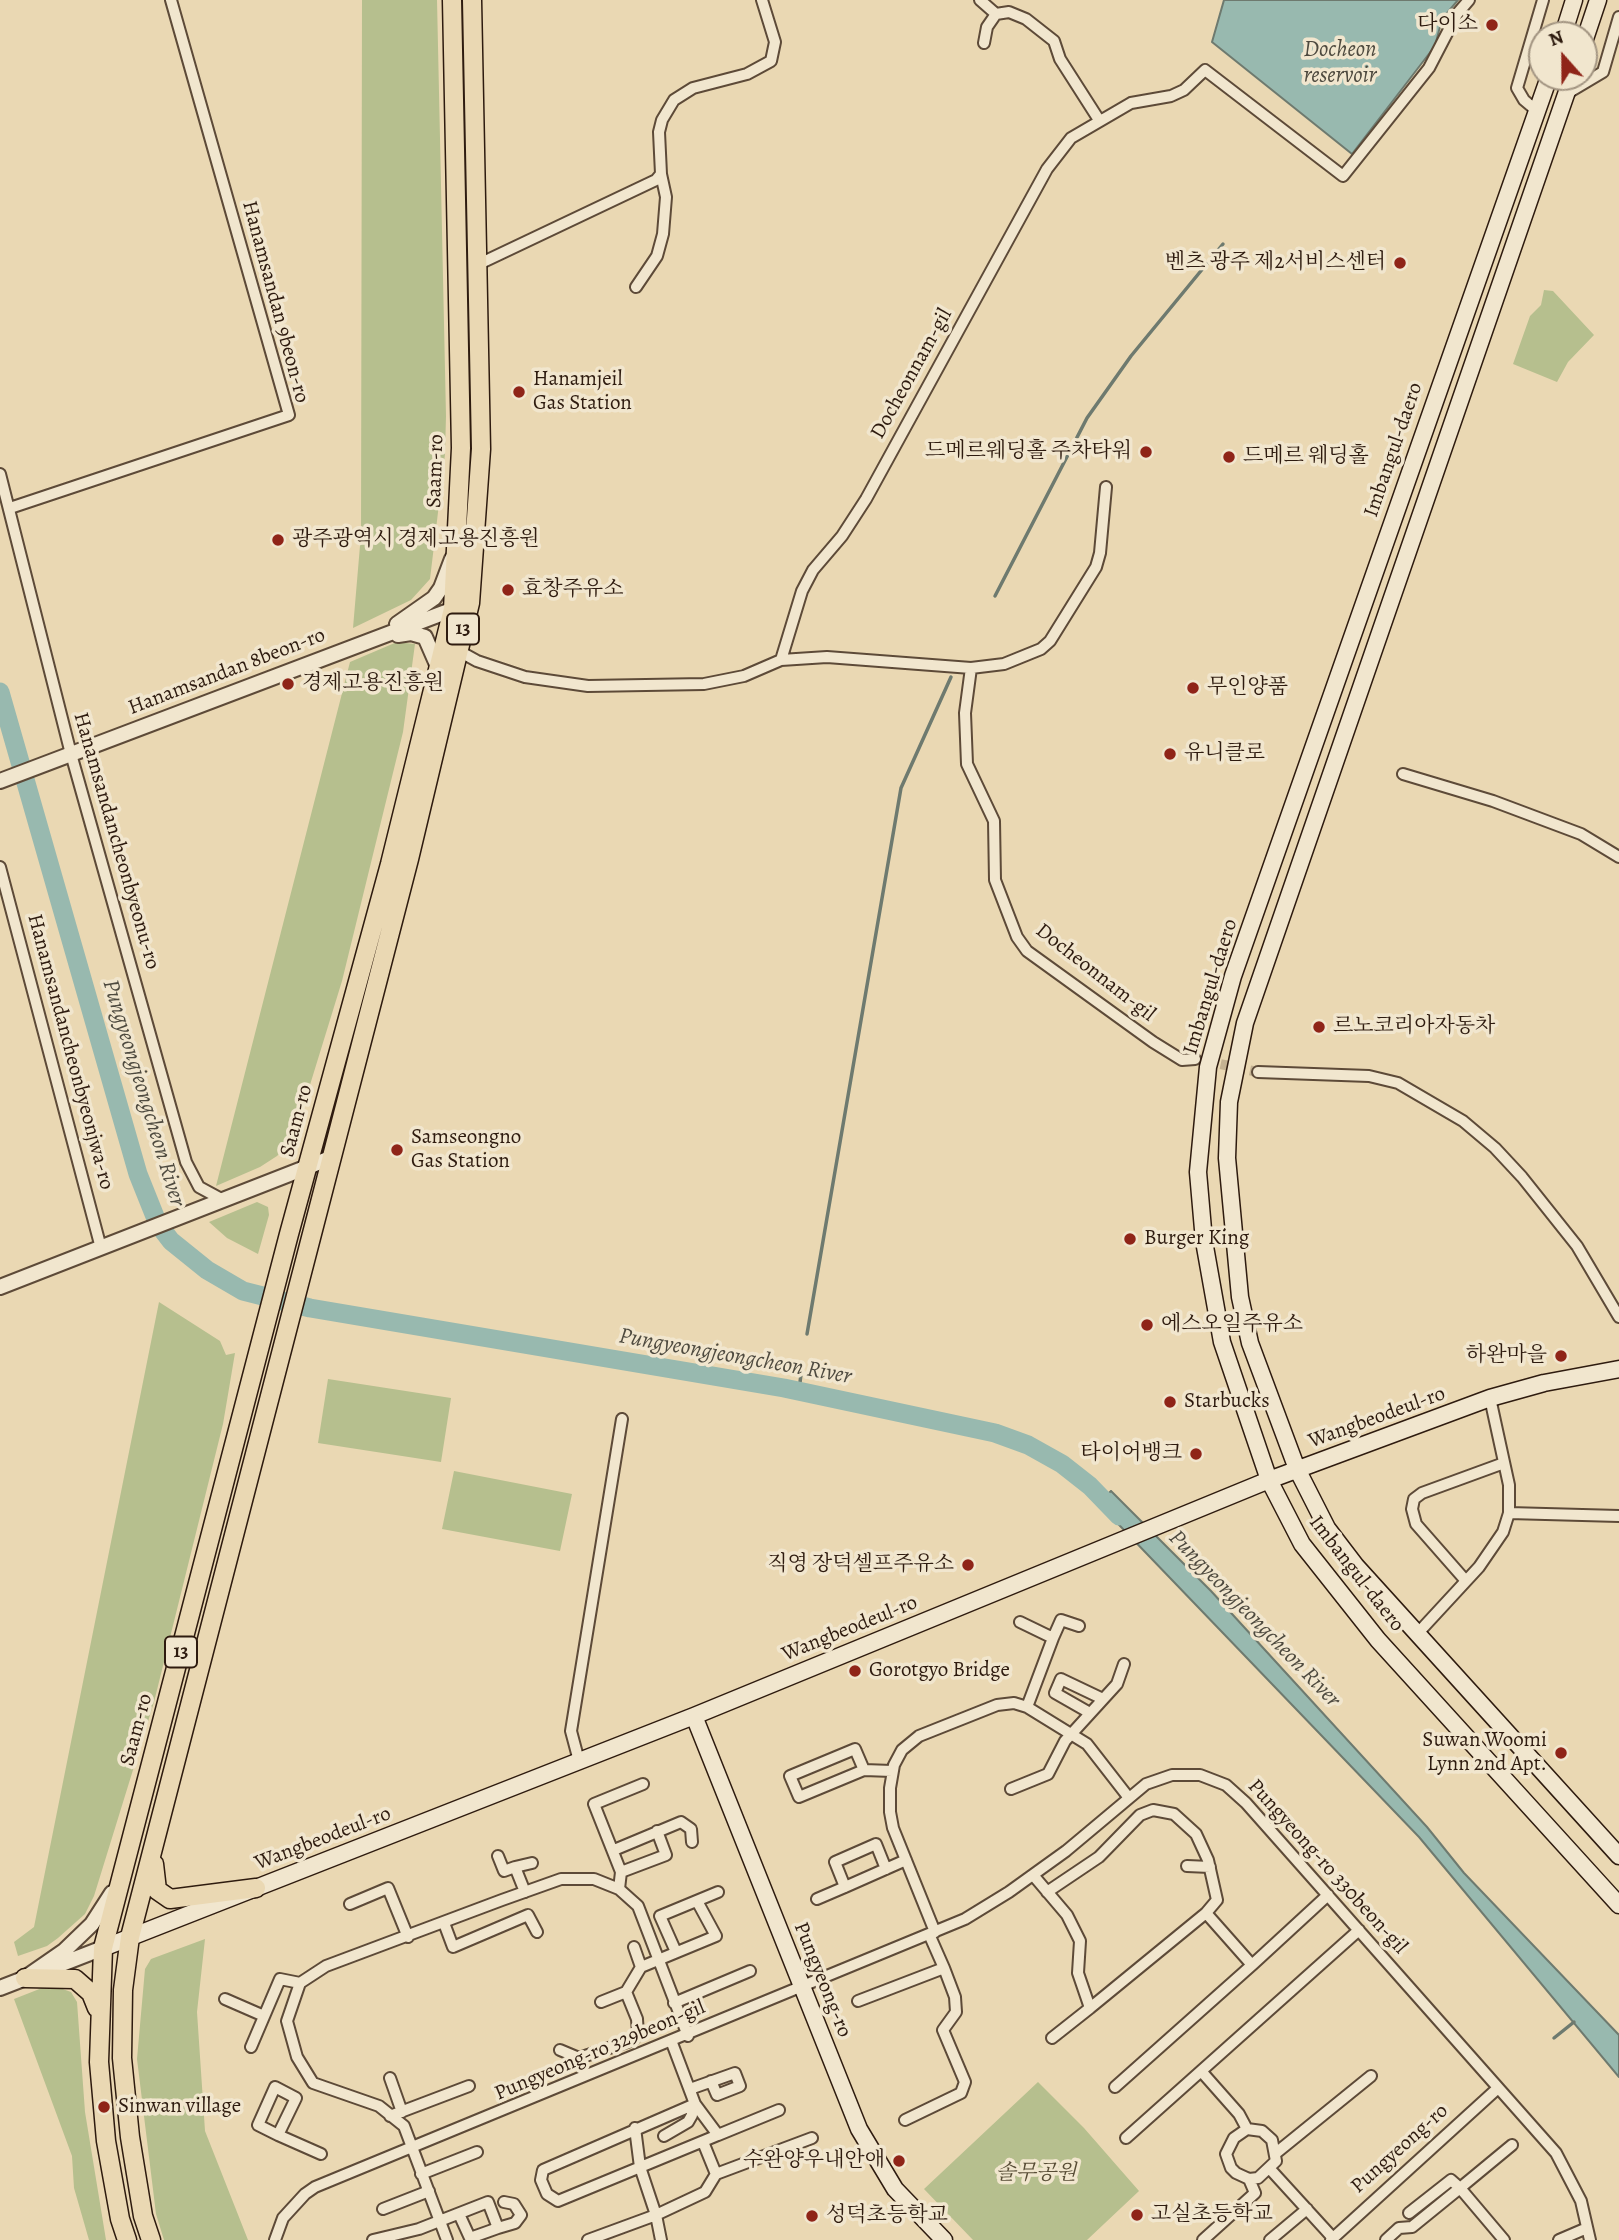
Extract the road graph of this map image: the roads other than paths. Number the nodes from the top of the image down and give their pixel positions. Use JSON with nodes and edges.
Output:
{"nodes":[{"id":1,"x":171,"y":0,"type":"edge"},
{"id":2,"x":452,"y":0,"type":"edge"},
{"id":3,"x":472,"y":0,"type":"edge"},
{"id":4,"x":762,"y":0,"type":"edge"},
{"id":5,"x":980,"y":0,"type":"edge"},
{"id":6,"x":1469,"y":0,"type":"edge"},
{"id":7,"x":1543,"y":0,"type":"edge"},
{"id":8,"x":1574,"y":0,"type":"edge"},
{"id":9,"x":1598,"y":0,"type":"edge"},
{"id":10,"x":996,"y":14,"type":"junction"},
{"id":11,"x":1619,"y":18,"type":"edge"},
{"id":12,"x":1567,"y":21,"type":"edge"},
{"id":13,"x":1591,"y":21,"type":"edge"},
{"id":14,"x":1616,"y":34,"type":"edge"},
{"id":15,"x":984,"y":43,"type":"dead end"},
{"id":16,"x":1544,"y":91,"type":"edge"},
{"id":17,"x":1567,"y":91,"type":"edge"},
{"id":18,"x":1566,"y":94,"type":"junction"},
{"id":19,"x":1537,"y":111,"type":"junction"},
{"id":20,"x":1099,"y":120,"type":"junction"},
{"id":21,"x":661,"y":174,"type":"junction"},
{"id":22,"x":479,"y":264,"type":"junction"},
{"id":23,"x":636,"y":287,"type":"dead end"},
{"id":24,"x":0,"y":474,"type":"edge"},
{"id":25,"x":1106,"y":486,"type":"dead end"},
{"id":26,"x":10,"y":508,"type":"junction"},
{"id":27,"x":456,"y":546,"type":"junction"},
{"id":28,"x":462,"y":606,"type":"junction"},
{"id":29,"x":372,"y":640,"type":"junction"},
{"id":30,"x":457,"y":650,"type":"junction"},
{"id":31,"x":780,"y":660,"type":"junction"},
{"id":32,"x":971,"y":668,"type":"junction"},
{"id":33,"x":439,"y":669,"type":"junction"},
{"id":34,"x":67,"y":755,"type":"junction"},
{"id":35,"x":1403,"y":774,"type":"dead end"},
{"id":36,"x":0,"y":781,"type":"edge"},
{"id":37,"x":1619,"y":857,"type":"edge"},
{"id":38,"x":0,"y":867,"type":"edge"},
{"id":39,"x":1195,"y":1059,"type":"tunnel mouth"},
{"id":40,"x":1258,"y":1072,"type":"tunnel mouth"},
{"id":41,"x":333,"y":1157,"type":"junction"},
{"id":42,"x":307,"y":1167,"type":"junction"},
{"id":43,"x":223,"y":1200,"type":"junction"},
{"id":44,"x":101,"y":1248,"type":"junction"},
{"id":45,"x":0,"y":1287,"type":"edge"},
{"id":46,"x":1619,"y":1317,"type":"edge"},
{"id":47,"x":1619,"y":1369,"type":"edge"},
{"id":48,"x":1490,"y":1398,"type":"junction"},
{"id":49,"x":622,"y":1419,"type":"dead end"},
{"id":50,"x":1504,"y":1462,"type":"junction"},
{"id":51,"x":1297,"y":1469,"type":"junction"},
{"id":52,"x":1269,"y":1480,"type":"junction"},
{"id":53,"x":1509,"y":1513,"type":"junction"},
{"id":54,"x":1619,"y":1516,"type":"edge"},
{"id":55,"x":1466,"y":1581,"type":"junction"},
{"id":56,"x":1020,"y":1622,"type":"dead end"},
{"id":57,"x":1079,"y":1626,"type":"dead end"},
{"id":58,"x":1418,"y":1633,"type":"junction"},
{"id":59,"x":1053,"y":1637,"type":"junction"},
{"id":60,"x":1124,"y":1664,"type":"dead end"},
{"id":61,"x":1103,"y":1699,"type":"junction"},
{"id":62,"x":1027,"y":1707,"type":"junction"},
{"id":63,"x":1090,"y":1713,"type":"junction"},
{"id":64,"x":694,"y":1716,"type":"junction"},
{"id":65,"x":1072,"y":1733,"type":"junction"},
{"id":66,"x":579,"y":1761,"type":"junction"},
{"id":67,"x":864,"y":1770,"type":"junction"},
{"id":68,"x":892,"y":1771,"type":"junction"},
{"id":69,"x":643,"y":1784,"type":"dead end"},
{"id":70,"x":1011,"y":1789,"type":"dead end"},
{"id":71,"x":1129,"y":1798,"type":"junction"},
{"id":72,"x":657,"y":1831,"type":"junction"},
{"id":73,"x":692,"y":1842,"type":"dead end"},
{"id":74,"x":614,"y":1850,"type":"junction"},
{"id":75,"x":153,"y":1851,"type":"junction"},
{"id":76,"x":498,"y":1856,"type":"dead end"},
{"id":77,"x":1619,"y":1856,"type":"edge"},
{"id":78,"x":906,"y":1860,"type":"junction"},
{"id":79,"x":532,"y":1863,"type":"dead end"},
{"id":80,"x":1187,"y":1866,"type":"dead end"},
{"id":81,"x":515,"y":1867,"type":"junction"},
{"id":82,"x":1210,"y":1867,"type":"junction"},
{"id":83,"x":886,"y":1869,"type":"junction"},
{"id":84,"x":621,"y":1872,"type":"junction"},
{"id":85,"x":122,"y":1873,"type":"junction"},
{"id":86,"x":1032,"y":1875,"type":"junction"},
{"id":87,"x":845,"y":1887,"type":"junction"},
{"id":88,"x":256,"y":1888,"type":"junction"},
{"id":89,"x":619,"y":1889,"type":"junction"},
{"id":90,"x":525,"y":1892,"type":"junction"},
{"id":91,"x":718,"y":1892,"type":"dead end"},
{"id":92,"x":1047,"y":1892,"type":"junction"},
{"id":93,"x":1328,"y":1895,"type":"junction"},
{"id":94,"x":817,"y":1899,"type":"dead end"},
{"id":95,"x":697,"y":1901,"type":"junction"},
{"id":96,"x":350,"y":1904,"type":"dead end"},
{"id":97,"x":1619,"y":1905,"type":"edge"},
{"id":98,"x":1206,"y":1913,"type":"junction"},
{"id":99,"x":444,"y":1923,"type":"junction"},
{"id":100,"x":1359,"y":1930,"type":"junction"},
{"id":101,"x":537,"y":1932,"type":"dead end"},
{"id":102,"x":932,"y":1933,"type":"junction"},
{"id":103,"x":130,"y":1937,"type":"junction"},
{"id":104,"x":408,"y":1937,"type":"junction"},
{"id":105,"x":634,"y":1947,"type":"dead end"},
{"id":106,"x":103,"y":1948,"type":"junction"},
{"id":107,"x":677,"y":1952,"type":"junction"},
{"id":108,"x":657,"y":1960,"type":"junction"},
{"id":109,"x":1252,"y":1965,"type":"junction"},
{"id":110,"x":641,"y":1967,"type":"junction"},
{"id":111,"x":944,"y":1968,"type":"junction"},
{"id":112,"x":750,"y":1971,"type":"dead end"},
{"id":113,"x":25,"y":1978,"type":"junction"},
{"id":114,"x":300,"y":1983,"type":"junction"},
{"id":115,"x":802,"y":1987,"type":"junction"},
{"id":116,"x":0,"y":1988,"type":"edge"},
{"id":117,"x":625,"y":1992,"type":"junction"},
{"id":118,"x":225,"y":1999,"type":"dead end"},
{"id":119,"x":858,"y":2001,"type":"dead end"},
{"id":120,"x":601,"y":2002,"type":"dead end"},
{"id":121,"x":674,"y":2003,"type":"junction"},
{"id":122,"x":1090,"y":2008,"type":"junction"},
{"id":123,"x":99,"y":2011,"type":"junction"},
{"id":124,"x":264,"y":2016,"type":"junction"},
{"id":125,"x":688,"y":2036,"type":"junction"},
{"id":126,"x":1052,"y":2038,"type":"dead end"},
{"id":127,"x":672,"y":2043,"type":"junction"},
{"id":128,"x":251,"y":2046,"type":"dead end"},
{"id":129,"x":560,"y":2050,"type":"dead end"},
{"id":130,"x":1201,"y":2071,"type":"junction"},
{"id":131,"x":1371,"y":2076,"type":"dead end"},
{"id":132,"x":390,"y":2078,"type":"dead end"},
{"id":133,"x":711,"y":2081,"type":"dead end"},
{"id":134,"x":313,"y":2083,"type":"junction"},
{"id":135,"x":469,"y":2086,"type":"dead end"},
{"id":136,"x":1115,"y":2087,"type":"dead end"},
{"id":137,"x":1498,"y":2088,"type":"junction"},
{"id":138,"x":690,"y":2089,"type":"junction"},
{"id":139,"x":296,"y":2098,"type":"junction"},
{"id":140,"x":693,"y":2105,"type":"junction"},
{"id":141,"x":779,"y":2110,"type":"dead end"},
{"id":142,"x":402,"y":2112,"type":"junction"},
{"id":143,"x":390,"y":2116,"type":"junction"},
{"id":144,"x":905,"y":2120,"type":"dead end"},
{"id":145,"x":635,"y":2128,"type":"junction"},
{"id":146,"x":1247,"y":2129,"type":"junction"},
{"id":147,"x":278,"y":2135,"type":"junction"},
{"id":148,"x":718,"y":2135,"type":"junction"},
{"id":149,"x":664,"y":2136,"type":"dead end"},
{"id":150,"x":812,"y":2138,"type":"dead end"},
{"id":151,"x":1126,"y":2138,"type":"dead end"},
{"id":152,"x":703,"y":2142,"type":"junction"},
{"id":153,"x":1512,"y":2145,"type":"dead end"},
{"id":154,"x":412,"y":2149,"type":"junction"},
{"id":155,"x":477,"y":2152,"type":"dead end"},
{"id":156,"x":1276,"y":2153,"type":"junction"},
{"id":157,"x":321,"y":2154,"type":"dead end"},
{"id":158,"x":639,"y":2167,"type":"junction"},
{"id":159,"x":1270,"y":2169,"type":"junction"},
{"id":160,"x":421,"y":2174,"type":"junction"},
{"id":161,"x":716,"y":2175,"type":"junction"},
{"id":162,"x":1249,"y":2179,"type":"junction"},
{"id":163,"x":1460,"y":2188,"type":"junction"},
{"id":164,"x":429,"y":2192,"type":"junction"},
{"id":165,"x":504,"y":2202,"type":"dead end"},
{"id":166,"x":383,"y":2209,"type":"dead end"},
{"id":167,"x":1307,"y":2209,"type":"junction"},
{"id":168,"x":1409,"y":2213,"type":"dead end"},
{"id":169,"x":459,"y":2214,"type":"junction"},
{"id":170,"x":656,"y":2214,"type":"junction"},
{"id":171,"x":440,"y":2221,"type":"junction"},
{"id":172,"x":498,"y":2228,"type":"junction"},
{"id":173,"x":1587,"y":2228,"type":"junction"},
{"id":174,"x":1332,"y":2239,"type":"edge"},
{"id":175,"x":127,"y":2240,"type":"edge"},
{"id":176,"x":151,"y":2240,"type":"edge"},
{"id":177,"x":275,"y":2240,"type":"edge"},
{"id":178,"x":373,"y":2240,"type":"edge"},
{"id":179,"x":447,"y":2240,"type":"edge"},
{"id":180,"x":588,"y":2240,"type":"edge"},
{"id":181,"x":661,"y":2240,"type":"edge"},
{"id":182,"x":944,"y":2240,"type":"edge"},
{"id":183,"x":1203,"y":2240,"type":"edge"},
{"id":184,"x":1270,"y":2240,"type":"edge"},
{"id":185,"x":1386,"y":2240,"type":"edge"},
{"id":186,"x":1504,"y":2240,"type":"edge"},
{"id":187,"x":1559,"y":2240,"type":"edge"},
{"id":188,"x":1590,"y":2240,"type":"edge"}],
"edges":[{"from":1,"to":26,"type":"street","name":"Hanamsandan 9beon-ro"},
{"from":2,"to":27,"type":"main road","name":"Saam-ro","number":"13"},
{"from":3,"to":22,"type":"main road","name":"Saam-ro","number":"13"},
{"from":4,"to":21,"type":"street"},
{"from":5,"to":10,"type":"street"},
{"from":6,"to":20,"type":"street","name":"Docheonnam-gil"},
{"from":7,"to":19,"type":"street"},
{"from":8,"to":12,"type":"main road"},
{"from":9,"to":13,"type":"main road"},
{"from":10,"to":15,"type":"street"},
{"from":10,"to":20,"type":"street"},
{"from":11,"to":14,"type":"street"},
{"from":14,"to":18,"type":"street"},
{"from":16,"to":19,"type":"main road","name":"Imbangul-daero"},
{"from":17,"to":18,"type":"main road","name":"Imbangul-daero"},
{"from":18,"to":51,"type":"main road","name":"Imbangul-daero"},
{"from":19,"to":52,"type":"main road","name":"Imbangul-daero"},
{"from":20,"to":31,"type":"street","name":"Docheonnam-gil"},
{"from":21,"to":22,"type":"street"},
{"from":21,"to":23,"type":"street"},
{"from":22,"to":28,"type":"main road","name":"Saam-ro","number":"13"},
{"from":24,"to":26,"type":"street","name":"Hanamsandancheonbyeonu-ro"},
{"from":25,"to":32,"type":"street"},
{"from":26,"to":34,"type":"street","name":"Hanamsandancheonbyeonu-ro"},
{"from":27,"to":28,"type":"main road","name":"Saam-ro","number":"13"},
{"from":27,"to":29,"type":"street"},
{"from":28,"to":29,"type":"street","name":"Hanamsandan 8beon-ro"},
{"from":28,"to":30,"type":"main road","name":"Saam-ro","number":"13"},
{"from":28,"to":33,"type":"main road","name":"Saam-ro","number":"13"},
{"from":29,"to":33,"type":"street"},
{"from":29,"to":34,"type":"street","name":"Hanamsandan 8beon-ro"},
{"from":30,"to":31,"type":"street"},
{"from":30,"to":41,"type":"main road","name":"Saam-ro","number":"13"},
{"from":31,"to":32,"type":"street"},
{"from":32,"to":39,"type":"street","name":"Docheonnam-gil"},
{"from":33,"to":42,"type":"main road","name":"Saam-ro","number":"13"},
{"from":34,"to":36,"type":"street","name":"Hanamsandan 8beon-ro"},
{"from":34,"to":43,"type":"street","name":"Hanamsandancheonbyeonu-ro"},
{"from":35,"to":37,"type":"street"},
{"from":38,"to":44,"type":"street","name":"Hanamsandancheonbyeonjwa-ro"},
{"from":40,"to":46,"type":"street"},
{"from":41,"to":42,"type":"street"},
{"from":41,"to":75,"type":"main road","name":"Saam-ro","number":"13"},
{"from":42,"to":43,"type":"street"},
{"from":42,"to":85,"type":"main road","name":"Saam-ro","number":"13"},
{"from":43,"to":44,"type":"street"},
{"from":44,"to":45,"type":"street"},
{"from":47,"to":48,"type":"main road","name":"Wangbeodeul-ro"},
{"from":48,"to":50,"type":"street","name":"Imbangul-daero"},
{"from":48,"to":51,"type":"main road","name":"Wangbeodeul-ro"},
{"from":49,"to":66,"type":"street"},
{"from":50,"to":53,"type":"street","name":"Imbangul-daero"},
{"from":50,"to":55,"type":"street"},
{"from":51,"to":52,"type":"main road","name":"Wangbeodeul-ro"},
{"from":51,"to":58,"type":"main road","name":"Imbangul-daero"},
{"from":52,"to":64,"type":"main road","name":"Wangbeodeul-ro"},
{"from":52,"to":97,"type":"main road","name":"Imbangul-daero"},
{"from":53,"to":54,"type":"street"},
{"from":53,"to":55,"type":"street","name":"Imbangul-daero"},
{"from":55,"to":58,"type":"street","name":"Imbangul-daero"},
{"from":56,"to":59,"type":"street"},
{"from":57,"to":59,"type":"street"},
{"from":58,"to":77,"type":"main road","name":"Imbangul-daero"},
{"from":59,"to":62,"type":"street"},
{"from":60,"to":61,"type":"street"},
{"from":61,"to":63,"type":"street"},
{"from":61,"to":63,"type":"street"},
{"from":62,"to":65,"type":"street"},
{"from":62,"to":68,"type":"street"},
{"from":63,"to":65,"type":"street"},
{"from":64,"to":66,"type":"main road","name":"Wangbeodeul-ro"},
{"from":64,"to":115,"type":"main road","name":"Pungyeong-ro"},
{"from":65,"to":70,"type":"street"},
{"from":65,"to":71,"type":"street"},
{"from":66,"to":88,"type":"main road","name":"Wangbeodeul-ro"},
{"from":67,"to":67,"type":"street"},
{"from":67,"to":68,"type":"street"},
{"from":68,"to":78,"type":"street"},
{"from":69,"to":74,"type":"street"},
{"from":71,"to":86,"type":"street","name":"Pungyeong-ro 330beon-gil"},
{"from":71,"to":93,"type":"street","name":"Pungyeong-ro 330beon-gil"},
{"from":72,"to":73,"type":"street"},
{"from":72,"to":74,"type":"street"},
{"from":72,"to":84,"type":"street"},
{"from":74,"to":84,"type":"street"},
{"from":75,"to":88,"type":"main road"},
{"from":75,"to":103,"type":"main road","name":"Saam-ro","number":"13"},
{"from":76,"to":81,"type":"street"},
{"from":78,"to":83,"type":"street"},
{"from":78,"to":102,"type":"street"},
{"from":79,"to":81,"type":"street"},
{"from":80,"to":82,"type":"street"},
{"from":81,"to":90,"type":"street"},
{"from":82,"to":92,"type":"street"},
{"from":82,"to":98,"type":"street"},
{"from":83,"to":87,"type":"street"},
{"from":83,"to":87,"type":"street"},
{"from":84,"to":89,"type":"street"},
{"from":85,"to":106,"type":"main road","name":"Saam-ro","number":"13"},
{"from":85,"to":113,"type":"street"},
{"from":86,"to":92,"type":"street"},
{"from":86,"to":102,"type":"street","name":"Pungyeong-ro 330beon-gil"},
{"from":87,"to":94,"type":"street"},
{"from":88,"to":103,"type":"main road","name":"Wangbeodeul-ro"},
{"from":89,"to":90,"type":"street"},
{"from":89,"to":108,"type":"street"},
{"from":90,"to":99,"type":"street"},
{"from":91,"to":95,"type":"street"},
{"from":92,"to":122,"type":"street"},
{"from":93,"to":100,"type":"street","name":"Pungyeong-ro 330beon-gil"},
{"from":93,"to":109,"type":"street"},
{"from":95,"to":107,"type":"street"},
{"from":95,"to":107,"type":"street"},
{"from":96,"to":104,"type":"street"},
{"from":98,"to":109,"type":"street"},
{"from":98,"to":122,"type":"street"},
{"from":99,"to":101,"type":"street"},
{"from":99,"to":104,"type":"street"},
{"from":100,"to":130,"type":"street"},
{"from":100,"to":137,"type":"street","name":"Pungyeong-ro 330beon-gil"},
{"from":102,"to":111,"type":"street"},
{"from":102,"to":115,"type":"street","name":"Pungyeong-ro 330beon-gil"},
{"from":103,"to":106,"type":"main road","name":"Wangbeodeul-ro"},
{"from":103,"to":176,"type":"main road","name":"Saam-ro","number":"13"},
{"from":104,"to":114,"type":"street"},
{"from":105,"to":110,"type":"street"},
{"from":106,"to":113,"type":"street"},
{"from":106,"to":123,"type":"main road","name":"Saam-ro","number":"13"},
{"from":107,"to":108,"type":"street"},
{"from":108,"to":110,"type":"street"},
{"from":108,"to":121,"type":"street"},
{"from":109,"to":136,"type":"street"},
{"from":110,"to":117,"type":"street"},
{"from":111,"to":119,"type":"street"},
{"from":111,"to":144,"type":"street"},
{"from":112,"to":121,"type":"street"},
{"from":113,"to":116,"type":"street"},
{"from":113,"to":123,"type":"main road"},
{"from":114,"to":124,"type":"street"},
{"from":114,"to":134,"type":"street"},
{"from":115,"to":125,"type":"street","name":"Pungyeong-ro 329beon-gil"},
{"from":115,"to":182,"type":"main road","name":"Pungyeong-ro"},
{"from":117,"to":120,"type":"street"},
{"from":117,"to":129,"type":"street"},
{"from":118,"to":124,"type":"street"},
{"from":121,"to":125,"type":"street"},
{"from":122,"to":126,"type":"street"},
{"from":123,"to":175,"type":"main road","name":"Saam-ro","number":"13"},
{"from":124,"to":128,"type":"street"},
{"from":125,"to":127,"type":"street","name":"Pungyeong-ro 329beon-gil"},
{"from":127,"to":138,"type":"street"},
{"from":127,"to":154,"type":"street","name":"Pungyeong-ro 329beon-gil"},
{"from":130,"to":146,"type":"street"},
{"from":130,"to":151,"type":"street"},
{"from":131,"to":156,"type":"street"},
{"from":132,"to":142,"type":"street"},
{"from":133,"to":138,"type":"street"},
{"from":134,"to":139,"type":"street"},
{"from":134,"to":143,"type":"street"},
{"from":135,"to":142,"type":"street"},
{"from":137,"to":173,"type":"street","name":"Pungyeong-ro 330beon-gil"},
{"from":137,"to":174,"type":"street","name":"Pungyeong-ro"},
{"from":138,"to":140,"type":"street"},
{"from":139,"to":147,"type":"street"},
{"from":139,"to":147,"type":"street"},
{"from":140,"to":145,"type":"street"},
{"from":140,"to":148,"type":"street"},
{"from":140,"to":149,"type":"street"},
{"from":141,"to":148,"type":"street"},
{"from":142,"to":143,"type":"street"},
{"from":143,"to":154,"type":"street"},
{"from":145,"to":158,"type":"street"},
{"from":145,"to":158,"type":"street"},
{"from":146,"to":156,"type":"street"},
{"from":146,"to":162,"type":"street"},
{"from":147,"to":157,"type":"street"},
{"from":148,"to":152,"type":"street"},
{"from":150,"to":161,"type":"street"},
{"from":152,"to":158,"type":"street"},
{"from":152,"to":161,"type":"street"},
{"from":153,"to":163,"type":"street"},
{"from":154,"to":160,"type":"street"},
{"from":154,"to":177,"type":"street","name":"Pungyeong-ro 329beon-gil"},
{"from":155,"to":160,"type":"street"},
{"from":156,"to":159,"type":"street"},
{"from":158,"to":170,"type":"street"},
{"from":159,"to":162,"type":"street"},
{"from":159,"to":167,"type":"street"},
{"from":160,"to":164,"type":"street"},
{"from":161,"to":170,"type":"street"},
{"from":162,"to":183,"type":"street"},
{"from":163,"to":168,"type":"street"},
{"from":163,"to":185,"type":"street"},
{"from":163,"to":186,"type":"street"},
{"from":164,"to":166,"type":"street"},
{"from":164,"to":171,"type":"street"},
{"from":165,"to":172,"type":"street"},
{"from":167,"to":174,"type":"street"},
{"from":167,"to":184,"type":"street"},
{"from":169,"to":171,"type":"street"},
{"from":169,"to":172,"type":"street"},
{"from":169,"to":172,"type":"street"},
{"from":170,"to":180,"type":"street"},
{"from":170,"to":181,"type":"street"},
{"from":171,"to":178,"type":"street"},
{"from":171,"to":179,"type":"street"},
{"from":173,"to":187,"type":"street"},
{"from":173,"to":188,"type":"street","name":"Pungyeong-ro 330beon-gil"}]}
